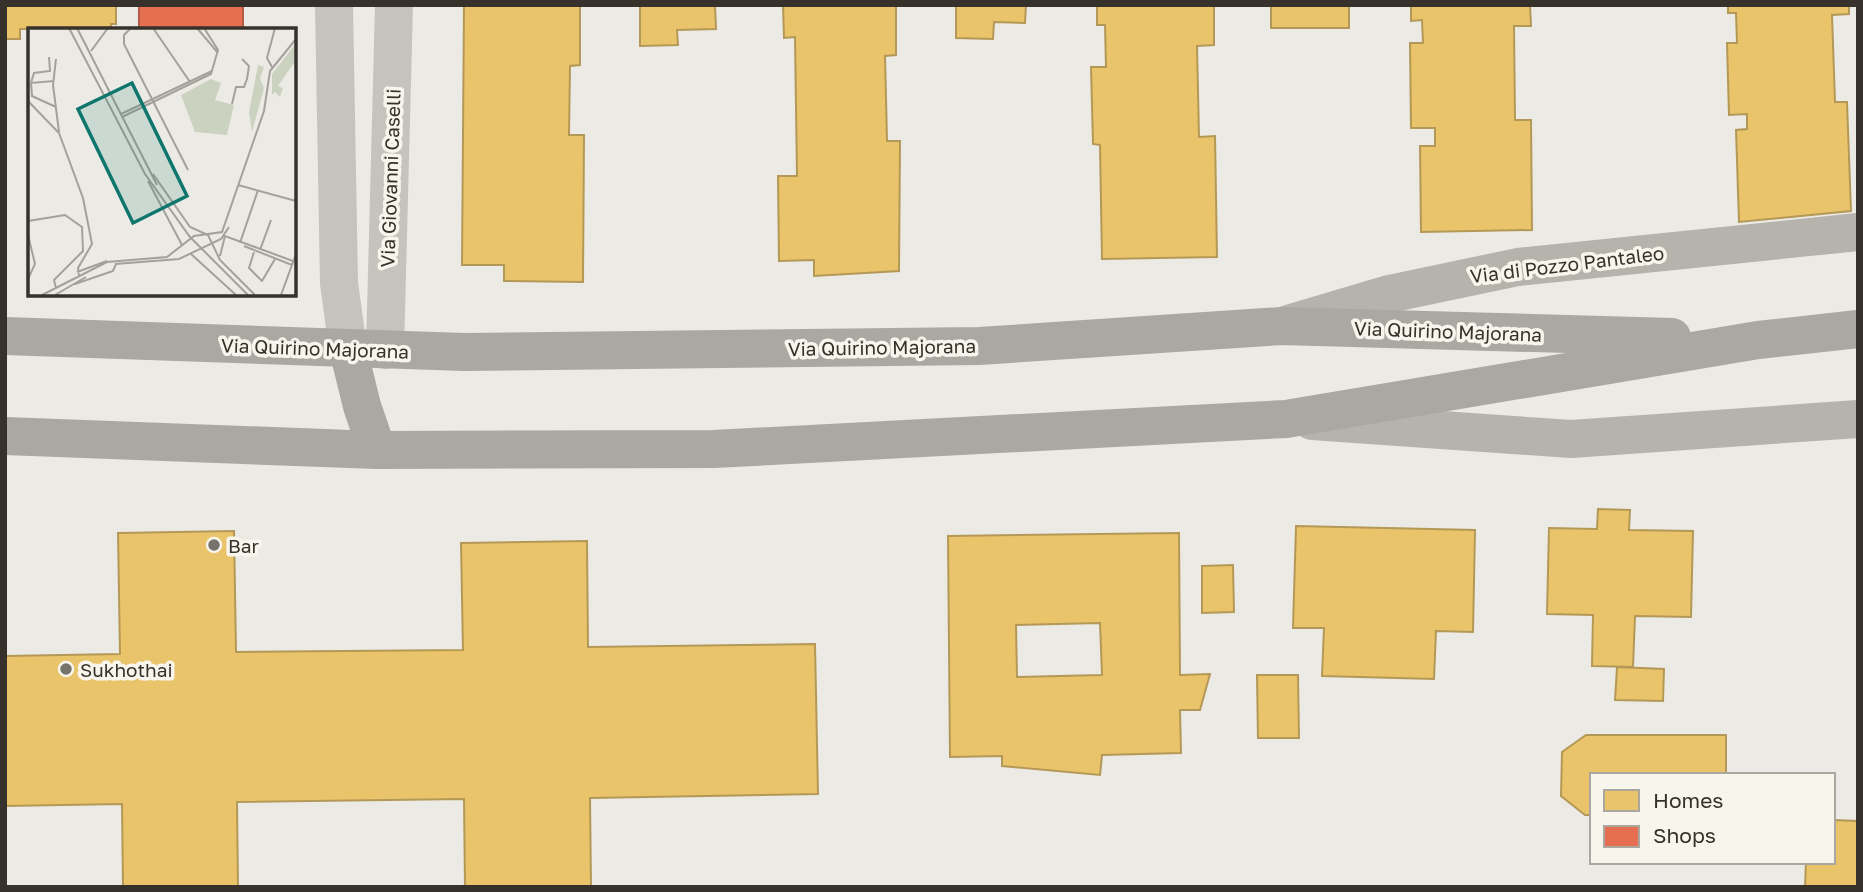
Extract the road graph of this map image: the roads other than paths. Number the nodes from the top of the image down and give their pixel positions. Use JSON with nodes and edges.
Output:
{"nodes":[{"id":1,"x":334,"y":5,"type":"edge"},
{"id":2,"x":394,"y":5,"type":"edge"},
{"id":3,"x":1858,"y":232,"type":"edge"},
{"id":4,"x":1282,"y":326,"type":"junction"},
{"id":5,"x":1858,"y":329,"type":"edge"},
{"id":6,"x":5,"y":336,"type":"edge"},
{"id":7,"x":1758,"y":340,"type":"junction"},
{"id":8,"x":348,"y":349,"type":"junction"},
{"id":9,"x":385,"y":350,"type":"junction"},
{"id":10,"x":1286,"y":419,"type":"junction"},
{"id":11,"x":1858,"y":419,"type":"edge"},
{"id":12,"x":5,"y":436,"type":"edge"},
{"id":13,"x":377,"y":450,"type":"junction"}],
"edges":[{"from":1,"to":8,"type":"street"},
{"from":2,"to":9,"type":"street","name":"Via Giovanni Caselli"},
{"from":3,"to":4,"type":"street","name":"Via di Pozzo Pantaleo"},
{"from":4,"to":7,"type":"main road","name":"Via Quirino Majorana"},
{"from":4,"to":9,"type":"main road","name":"Via Quirino Majorana"},
{"from":5,"to":7,"type":"main road","name":"Via Quirino Majorana"},
{"from":6,"to":8,"type":"main road","name":"Via Quirino Majorana"},
{"from":7,"to":10,"type":"main road","name":"Via Quirino Majorana"},
{"from":8,"to":9,"type":"main road","name":"Via Quirino Majorana"},
{"from":8,"to":13,"type":"main road"},
{"from":10,"to":11,"type":"street","name":"Via Quirino Majorana"},
{"from":10,"to":13,"type":"main road","name":"Via Quirino Majorana"},
{"from":12,"to":13,"type":"main road","name":"Via Quirino Majorana"}]}
